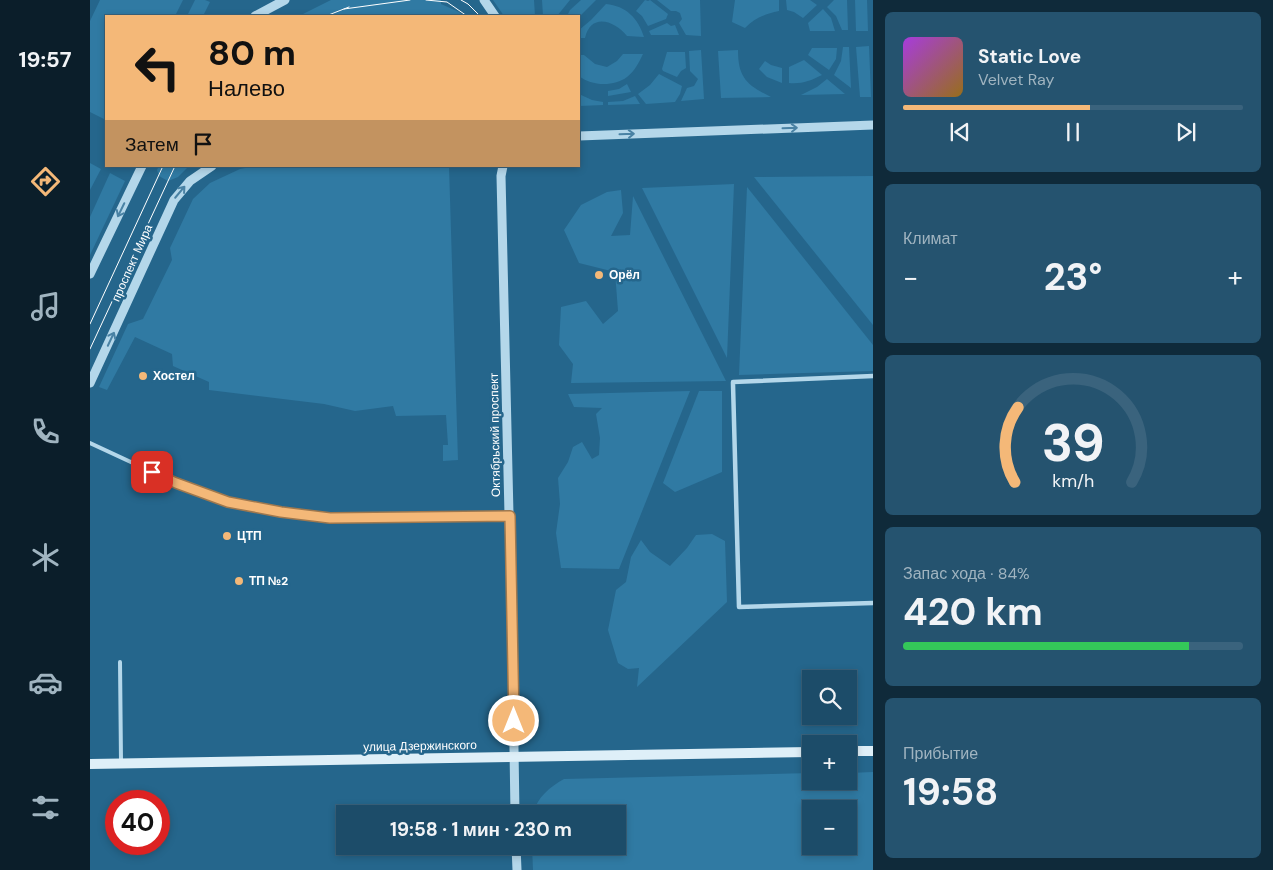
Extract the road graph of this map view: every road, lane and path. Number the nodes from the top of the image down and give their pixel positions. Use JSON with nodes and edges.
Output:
{"nodes":[{"id":1,"x":285,"y":0,"type":"edge"},
{"id":2,"x":484,"y":0,"type":"edge"},
{"id":3,"x":257,"y":15,"type":"edge"},
{"id":4,"x":494,"y":15,"type":"edge"},
{"id":5,"x":873,"y":125,"type":"edge"},
{"id":6,"x":580,"y":136,"type":"edge"},
{"id":7,"x":142,"y":167,"type":"edge"},
{"id":8,"x":211,"y":167,"type":"edge"},
{"id":9,"x":502,"y":171,"type":"edge"},
{"id":10,"x":90,"y":274,"type":"edge"},
{"id":11,"x":873,"y":376,"type":"edge"},
{"id":12,"x":90,"y":383,"type":"edge"},
{"id":13,"x":90,"y":443,"type":"edge"},
{"id":14,"x":510,"y":516,"type":"junction"},
{"id":15,"x":873,"y":604,"type":"edge"},
{"id":16,"x":120,"y":662,"type":"dead end"},
{"id":17,"x":873,"y":751,"type":"edge"},
{"id":18,"x":802,"y":752,"type":"edge"},
{"id":19,"x":857,"y":752,"type":"edge"},
{"id":20,"x":513,"y":757,"type":"junction"},
{"id":21,"x":90,"y":764,"type":"edge"},
{"id":22,"x":121,"y":764,"type":"junction"},
{"id":23,"x":515,"y":805,"type":"edge"},
{"id":24,"x":516,"y":855,"type":"edge"},
{"id":25,"x":517,"y":870,"type":"edge"}],
"edges":[{"from":1,"to":3,"type":"street"},
{"from":2,"to":4,"type":"street"},
{"from":6,"to":5,"type":"street","one_way":true},
{"from":7,"to":10,"type":"street","one_way":true},
{"from":12,"to":8,"type":"street","name":"проспект Мира","one_way":true},
{"from":9,"to":14,"type":"street","name":"Октябрьский проспект"},
{"from":11,"to":15,"type":"street"},
{"from":13,"to":14,"type":"lane"},
{"from":14,"to":20,"type":"street","name":"Октябрьский проспект"},
{"from":16,"to":22,"type":"lane"},
{"from":17,"to":19,"type":"main road"},
{"from":18,"to":20,"type":"main road","name":"улица Дзержинского"},
{"from":20,"to":22,"type":"main road","name":"улица Дзержинского"},
{"from":20,"to":23,"type":"street","name":"Октябрьский проспект"},
{"from":21,"to":22,"type":"main road","name":"улица Дзержинского"},
{"from":24,"to":25,"type":"street"}]}
